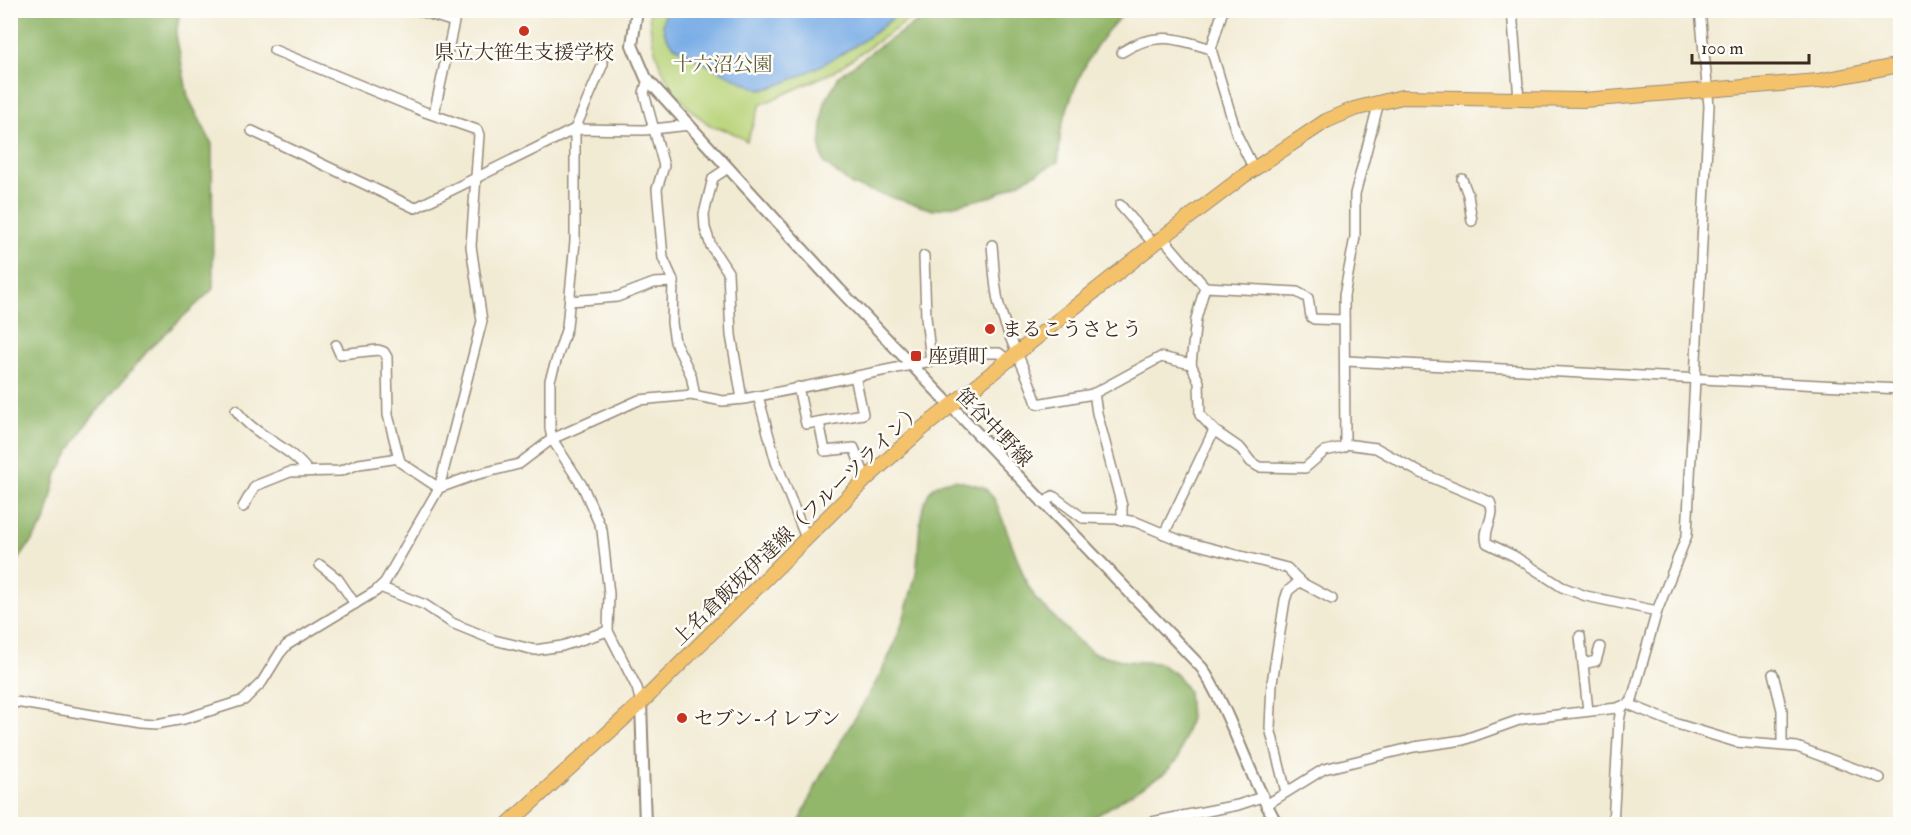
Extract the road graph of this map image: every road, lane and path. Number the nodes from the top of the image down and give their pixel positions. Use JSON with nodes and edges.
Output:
{"nodes":[{"id":1,"x":417,"y":10,"type":"edge"},
{"id":2,"x":450,"y":10,"type":"edge"},
{"id":3,"x":637,"y":10,"type":"edge"},
{"id":4,"x":1223,"y":10,"type":"edge"},
{"id":5,"x":1512,"y":10,"type":"edge"},
{"id":6,"x":1700,"y":10,"type":"edge"},
{"id":7,"x":446,"y":21,"type":"junction"},
{"id":8,"x":1211,"y":49,"type":"junction"},
{"id":9,"x":274,"y":50,"type":"dead end"},
{"id":10,"x":1122,"y":52,"type":"dead end"},
{"id":11,"x":603,"y":64,"type":"dead end"},
{"id":12,"x":1900,"y":65,"type":"edge"},
{"id":13,"x":648,"y":79,"type":"junction"},
{"id":14,"x":1709,"y":92,"type":"junction"},
{"id":15,"x":1519,"y":99,"type":"junction"},
{"id":16,"x":1379,"y":102,"type":"junction"},
{"id":17,"x":434,"y":114,"type":"junction"},
{"id":18,"x":690,"y":125,"type":"junction"},
{"id":19,"x":575,"y":129,"type":"junction"},
{"id":20,"x":652,"y":129,"type":"junction"},
{"id":21,"x":252,"y":131,"type":"dead end"},
{"id":22,"x":728,"y":168,"type":"junction"},
{"id":23,"x":1254,"y":169,"type":"junction"},
{"id":24,"x":478,"y":176,"type":"junction"},
{"id":25,"x":1462,"y":179,"type":"dead end"},
{"id":26,"x":1120,"y":205,"type":"dead end"},
{"id":27,"x":1473,"y":221,"type":"dead end"},
{"id":28,"x":1159,"y":241,"type":"junction"},
{"id":29,"x":992,"y":245,"type":"dead end"},
{"id":30,"x":924,"y":256,"type":"dead end"},
{"id":31,"x":673,"y":282,"type":"junction"},
{"id":32,"x":1205,"y":287,"type":"junction"},
{"id":33,"x":570,"y":301,"type":"junction"},
{"id":34,"x":1344,"y":320,"type":"junction"},
{"id":35,"x":336,"y":345,"type":"dead end"},
{"id":36,"x":1012,"y":357,"type":"junction"},
{"id":37,"x":931,"y":361,"type":"junction"},
{"id":38,"x":1346,"y":361,"type":"junction"},
{"id":39,"x":910,"y":364,"type":"junction"},
{"id":40,"x":1191,"y":364,"type":"junction"},
{"id":41,"x":855,"y":376,"type":"junction"},
{"id":42,"x":1695,"y":378,"type":"junction"},
{"id":43,"x":798,"y":387,"type":"junction"},
{"id":44,"x":1900,"y":389,"type":"edge"},
{"id":45,"x":1094,"y":393,"type":"junction"},
{"id":46,"x":695,"y":396,"type":"junction"},
{"id":47,"x":758,"y":396,"type":"junction"},
{"id":48,"x":742,"y":399,"type":"junction"},
{"id":49,"x":949,"y":406,"type":"junction"},
{"id":50,"x":236,"y":410,"type":"dead end"},
{"id":51,"x":819,"y":422,"type":"junction"},
{"id":52,"x":1214,"y":429,"type":"junction"},
{"id":53,"x":552,"y":439,"type":"junction"},
{"id":54,"x":1345,"y":444,"type":"junction"},
{"id":55,"x":399,"y":458,"type":"junction"},
{"id":56,"x":307,"y":470,"type":"junction"},
{"id":57,"x":866,"y":479,"type":"junction"},
{"id":58,"x":439,"y":488,"type":"junction"},
{"id":59,"x":1043,"y":504,"type":"junction"},
{"id":60,"x":243,"y":507,"type":"dead end"},
{"id":61,"x":1122,"y":520,"type":"junction"},
{"id":62,"x":1164,"y":534,"type":"junction"},
{"id":63,"x":806,"y":538,"type":"junction"},
{"id":64,"x":320,"y":565,"type":"dead end"},
{"id":65,"x":1300,"y":581,"type":"junction"},
{"id":66,"x":380,"y":587,"type":"junction"},
{"id":67,"x":1332,"y":599,"type":"dead end"},
{"id":68,"x":355,"y":604,"type":"junction"},
{"id":69,"x":1657,"y":611,"type":"junction"},
{"id":70,"x":608,"y":631,"type":"junction"},
{"id":71,"x":1580,"y":636,"type":"dead end"},
{"id":72,"x":1600,"y":647,"type":"dead end"},
{"id":73,"x":1583,"y":664,"type":"junction"},
{"id":74,"x":1773,"y":674,"type":"dead end"},
{"id":75,"x":10,"y":701,"type":"edge"},
{"id":76,"x":640,"y":703,"type":"junction"},
{"id":77,"x":1625,"y":705,"type":"junction"},
{"id":78,"x":1588,"y":711,"type":"junction"},
{"id":79,"x":1782,"y":745,"type":"junction"},
{"id":80,"x":1880,"y":778,"type":"dead end"},
{"id":81,"x":1286,"y":792,"type":"junction"},
{"id":82,"x":1264,"y":801,"type":"junction"},
{"id":83,"x":508,"y":825,"type":"edge"},
{"id":84,"x":645,"y":825,"type":"edge"},
{"id":85,"x":1142,"y":825,"type":"edge"},
{"id":86,"x":1277,"y":825,"type":"edge"},
{"id":87,"x":1613,"y":825,"type":"edge"}],
"edges":[{"from":1,"to":7,"type":"street"},
{"from":2,"to":7,"type":"street"},
{"from":3,"to":13,"type":"street","name":"笹谷中野線"},
{"from":4,"to":8,"type":"street"},
{"from":5,"to":15,"type":"street"},
{"from":6,"to":14,"type":"street"},
{"from":7,"to":17,"type":"street"},
{"from":8,"to":10,"type":"street"},
{"from":8,"to":23,"type":"street"},
{"from":9,"to":17,"type":"street"},
{"from":11,"to":19,"type":"street"},
{"from":12,"to":14,"type":"main road","name":"上名倉飯坂伊達線（フルーツライン）"},
{"from":13,"to":18,"type":"street","name":"笹谷中野線"},
{"from":13,"to":20,"type":"street"},
{"from":14,"to":15,"type":"main road","name":"上名倉飯坂伊達線（フルーツライン）"},
{"from":14,"to":42,"type":"street"},
{"from":15,"to":16,"type":"main road","name":"上名倉飯坂伊達線（フルーツライン）"},
{"from":16,"to":23,"type":"main road","name":"上名倉飯坂伊達線（フルーツライン）"},
{"from":16,"to":34,"type":"street"},
{"from":17,"to":24,"type":"street"},
{"from":18,"to":20,"type":"street"},
{"from":18,"to":22,"type":"street","name":"笹谷中野線"},
{"from":19,"to":20,"type":"street"},
{"from":19,"to":24,"type":"street"},
{"from":19,"to":33,"type":"street"},
{"from":20,"to":31,"type":"street"},
{"from":21,"to":24,"type":"street"},
{"from":22,"to":39,"type":"street","name":"笹谷中野線"},
{"from":22,"to":48,"type":"street"},
{"from":23,"to":28,"type":"main road","name":"上名倉飯坂伊達線（フルーツライン）"},
{"from":24,"to":58,"type":"street"},
{"from":25,"to":27,"type":"street"},
{"from":26,"to":28,"type":"street"},
{"from":28,"to":32,"type":"street"},
{"from":28,"to":36,"type":"main road","name":"上名倉飯坂伊達線（フルーツライン）"},
{"from":29,"to":36,"type":"street"},
{"from":30,"to":37,"type":"street"},
{"from":31,"to":33,"type":"street"},
{"from":31,"to":46,"type":"street"},
{"from":32,"to":34,"type":"street"},
{"from":32,"to":40,"type":"street"},
{"from":33,"to":53,"type":"street"},
{"from":34,"to":38,"type":"street"},
{"from":35,"to":55,"type":"street"},
{"from":36,"to":37,"type":"street"},
{"from":36,"to":45,"type":"street"},
{"from":36,"to":49,"type":"main road","name":"上名倉飯坂伊達線（フルーツライン）"},
{"from":37,"to":39,"type":"street"},
{"from":38,"to":42,"type":"street"},
{"from":38,"to":54,"type":"street"},
{"from":39,"to":41,"type":"street"},
{"from":39,"to":49,"type":"street","name":"笹谷中野線"},
{"from":40,"to":45,"type":"street"},
{"from":40,"to":52,"type":"street"},
{"from":41,"to":43,"type":"street"},
{"from":41,"to":51,"type":"street"},
{"from":42,"to":44,"type":"street"},
{"from":42,"to":69,"type":"street"},
{"from":43,"to":47,"type":"street"},
{"from":43,"to":51,"type":"street"},
{"from":45,"to":61,"type":"street"},
{"from":46,"to":48,"type":"street"},
{"from":46,"to":53,"type":"street"},
{"from":47,"to":48,"type":"street"},
{"from":47,"to":63,"type":"street"},
{"from":49,"to":57,"type":"main road","name":"上名倉飯坂伊達線（フルーツライン）"},
{"from":49,"to":59,"type":"street","name":"笹谷中野線"},
{"from":50,"to":56,"type":"street"},
{"from":51,"to":57,"type":"street"},
{"from":52,"to":54,"type":"street"},
{"from":52,"to":62,"type":"street"},
{"from":53,"to":58,"type":"street"},
{"from":53,"to":70,"type":"street"},
{"from":54,"to":69,"type":"street"},
{"from":55,"to":56,"type":"street"},
{"from":55,"to":58,"type":"street"},
{"from":56,"to":60,"type":"street"},
{"from":57,"to":63,"type":"main road","name":"上名倉飯坂伊達線（フルーツライン）"},
{"from":58,"to":66,"type":"street"},
{"from":59,"to":61,"type":"street"},
{"from":59,"to":82,"type":"street","name":"笹谷中野線"},
{"from":61,"to":62,"type":"street"},
{"from":62,"to":65,"type":"street"},
{"from":63,"to":76,"type":"main road","name":"上名倉飯坂伊達線（フルーツライン）"},
{"from":64,"to":68,"type":"street"},
{"from":65,"to":67,"type":"street"},
{"from":65,"to":81,"type":"street"},
{"from":66,"to":68,"type":"street"},
{"from":66,"to":70,"type":"street"},
{"from":68,"to":75,"type":"street"},
{"from":69,"to":77,"type":"street"},
{"from":70,"to":76,"type":"street"},
{"from":71,"to":73,"type":"street"},
{"from":72,"to":73,"type":"street"},
{"from":73,"to":78,"type":"street"},
{"from":74,"to":79,"type":"street"},
{"from":76,"to":83,"type":"main road","name":"上名倉飯坂伊達線（フルーツライン）"},
{"from":76,"to":84,"type":"street"},
{"from":77,"to":78,"type":"street"},
{"from":77,"to":79,"type":"street"},
{"from":77,"to":87,"type":"street"},
{"from":78,"to":81,"type":"street"},
{"from":79,"to":80,"type":"street"},
{"from":81,"to":82,"type":"street"},
{"from":82,"to":85,"type":"street"},
{"from":82,"to":86,"type":"street","name":"笹谷中野線"}]}
